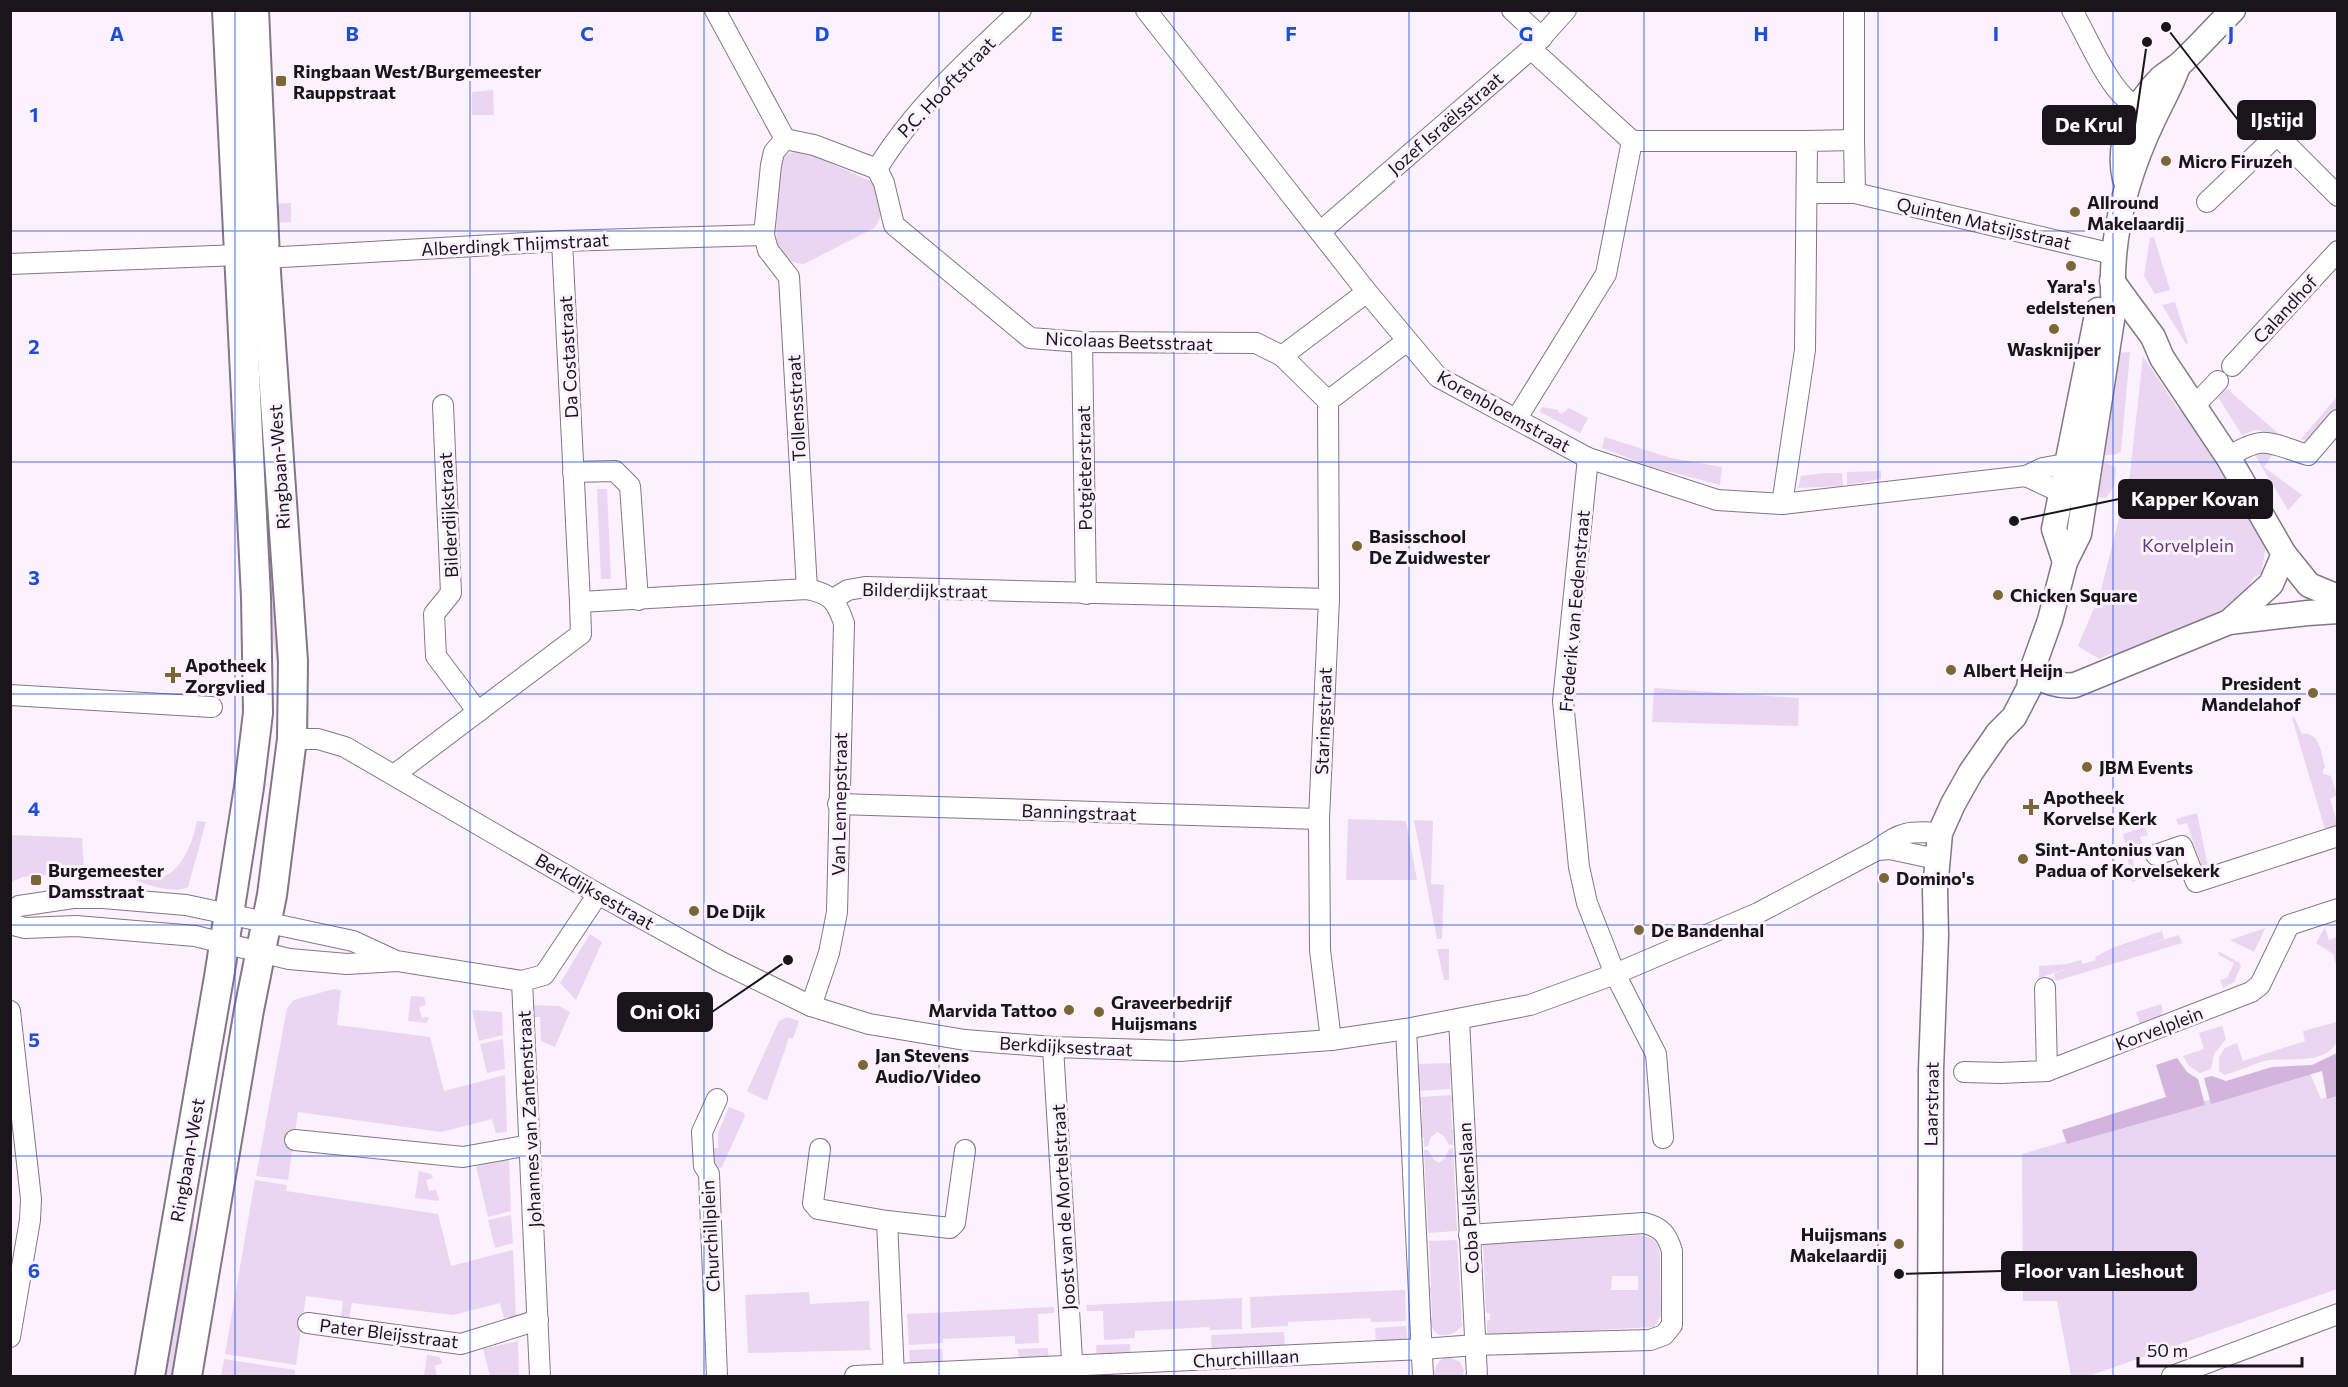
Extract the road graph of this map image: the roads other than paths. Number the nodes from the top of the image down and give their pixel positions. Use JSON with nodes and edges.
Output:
{"nodes":[{"id":1,"x":227,"y":10,"type":"edge"},
{"id":2,"x":254,"y":10,"type":"edge"},
{"id":3,"x":715,"y":10,"type":"edge"},
{"id":4,"x":1022,"y":10,"type":"edge"},
{"id":5,"x":1146,"y":10,"type":"edge"},
{"id":6,"x":1512,"y":10,"type":"edge"},
{"id":7,"x":1566,"y":10,"type":"edge"},
{"id":8,"x":1854,"y":10,"type":"edge"},
{"id":9,"x":2072,"y":10,"type":"edge"},
{"id":10,"x":2233,"y":10,"type":"edge"},
{"id":11,"x":1536,"y":43,"type":"junction"},
{"id":12,"x":2146,"y":111,"type":"junction"},
{"id":13,"x":785,"y":139,"type":"junction"},
{"id":14,"x":1854,"y":140,"type":"junction"},
{"id":15,"x":1632,"y":141,"type":"junction"},
{"id":16,"x":1807,"y":141,"type":"junction"},
{"id":17,"x":877,"y":169,"type":"junction"},
{"id":18,"x":1855,"y":193,"type":"junction"},
{"id":19,"x":1808,"y":194,"type":"junction"},
{"id":20,"x":2337,"y":195,"type":"edge"},
{"id":21,"x":2207,"y":202,"type":"dead end"},
{"id":22,"x":1320,"y":232,"type":"junction"},
{"id":23,"x":764,"y":235,"type":"junction"},
{"id":24,"x":562,"y":241,"type":"junction"},
{"id":25,"x":2337,"y":252,"type":"edge"},
{"id":26,"x":2113,"y":254,"type":"junction"},
{"id":27,"x":252,"y":256,"type":"junction"},
{"id":28,"x":10,"y":264,"type":"edge"},
{"id":29,"x":2112,"y":281,"type":"junction"},
{"id":30,"x":1367,"y":292,"type":"junction"},
{"id":31,"x":1407,"y":341,"type":"junction"},
{"id":32,"x":2100,"y":341,"type":"junction"},
{"id":33,"x":1082,"y":342,"type":"junction"},
{"id":34,"x":1282,"y":356,"type":"junction"},
{"id":35,"x":2162,"y":358,"type":"junction"},
{"id":36,"x":2232,"y":366,"type":"dead end"},
{"id":37,"x":2218,"y":381,"type":"dead end"},
{"id":38,"x":1328,"y":401,"type":"junction"},
{"id":39,"x":443,"y":405,"type":"dead end"},
{"id":40,"x":2195,"y":405,"type":"junction"},
{"id":41,"x":1517,"y":418,"type":"junction"},
{"id":42,"x":2337,"y":420,"type":"edge"},
{"id":43,"x":2228,"y":457,"type":"junction"},
{"id":44,"x":1588,"y":458,"type":"junction"},
{"id":45,"x":2079,"y":461,"type":"junction"},
{"id":46,"x":573,"y":472,"type":"junction"},
{"id":47,"x":2026,"y":476,"type":"junction"},
{"id":48,"x":2061,"y":493,"type":"junction"},
{"id":49,"x":2085,"y":499,"type":"junction"},
{"id":50,"x":1782,"y":504,"type":"junction"},
{"id":51,"x":2284,"y":555,"type":"junction"},
{"id":52,"x":2065,"y":561,"type":"junction"},
{"id":53,"x":807,"y":589,"type":"junction"},
{"id":54,"x":1086,"y":594,"type":"junction"},
{"id":55,"x":2337,"y":597,"type":"edge"},
{"id":56,"x":833,"y":599,"type":"junction"},
{"id":57,"x":1329,"y":599,"type":"junction"},
{"id":58,"x":638,"y":600,"type":"junction"},
{"id":59,"x":580,"y":602,"type":"junction"},
{"id":60,"x":2337,"y":611,"type":"edge"},
{"id":61,"x":2229,"y":622,"type":"junction"},
{"id":62,"x":2031,"y":673,"type":"junction"},
{"id":63,"x":10,"y":695,"type":"edge"},
{"id":64,"x":212,"y":707,"type":"dead end"},
{"id":65,"x":478,"y":712,"type":"junction"},
{"id":66,"x":292,"y":739,"type":"junction"},
{"id":67,"x":394,"y":775,"type":"junction"},
{"id":68,"x":838,"y":804,"type":"junction"},
{"id":69,"x":1319,"y":819,"type":"junction"},
{"id":70,"x":1940,"y":833,"type":"junction"},
{"id":71,"x":2337,"y":836,"type":"edge"},
{"id":72,"x":1877,"y":850,"type":"junction"},
{"id":73,"x":2156,"y":855,"type":"dead end"},
{"id":74,"x":1936,"y":859,"type":"junction"},
{"id":75,"x":598,"y":894,"type":"junction"},
{"id":76,"x":2337,"y":909,"type":"edge"},
{"id":77,"x":10,"y":912,"type":"edge"},
{"id":78,"x":229,"y":915,"type":"junction"},
{"id":79,"x":266,"y":923,"type":"junction"},
{"id":80,"x":10,"y":924,"type":"edge"},
{"id":81,"x":224,"y":943,"type":"junction"},
{"id":82,"x":261,"y":952,"type":"junction"},
{"id":83,"x":397,"y":961,"type":"junction"},
{"id":84,"x":1615,"y":974,"type":"junction"},
{"id":85,"x":522,"y":981,"type":"junction"},
{"id":86,"x":2045,"y":988,"type":"dead end"},
{"id":87,"x":811,"y":1006,"type":"junction"},
{"id":88,"x":10,"y":1011,"type":"edge"},
{"id":89,"x":1459,"y":1019,"type":"junction"},
{"id":90,"x":1406,"y":1029,"type":"junction"},
{"id":91,"x":1331,"y":1040,"type":"junction"},
{"id":92,"x":1053,"y":1047,"type":"junction"},
{"id":93,"x":1948,"y":1071,"type":"junction"},
{"id":94,"x":2047,"y":1071,"type":"junction"},
{"id":95,"x":717,"y":1100,"type":"dead end"},
{"id":96,"x":1664,"y":1138,"type":"dead end"},
{"id":97,"x":295,"y":1140,"type":"dead end"},
{"id":98,"x":531,"y":1145,"type":"junction"},
{"id":99,"x":820,"y":1149,"type":"dead end"},
{"id":100,"x":965,"y":1150,"type":"dead end"},
{"id":101,"x":887,"y":1221,"type":"junction"},
{"id":102,"x":1469,"y":1235,"type":"junction"},
{"id":103,"x":2337,"y":1314,"type":"edge"},
{"id":104,"x":538,"y":1320,"type":"junction"},
{"id":105,"x":308,"y":1323,"type":"dead end"},
{"id":106,"x":10,"y":1337,"type":"edge"},
{"id":107,"x":1476,"y":1345,"type":"junction"},
{"id":108,"x":1422,"y":1349,"type":"junction"},
{"id":109,"x":1246,"y":1367,"type":"edge"},
{"id":110,"x":1073,"y":1371,"type":"edge"},
{"id":111,"x":894,"y":1376,"type":"edge"},
{"id":112,"x":150,"y":1377,"type":"edge"},
{"id":113,"x":187,"y":1377,"type":"edge"},
{"id":114,"x":540,"y":1377,"type":"edge"},
{"id":115,"x":717,"y":1377,"type":"edge"},
{"id":116,"x":855,"y":1377,"type":"edge"},
{"id":117,"x":1423,"y":1377,"type":"edge"},
{"id":118,"x":1477,"y":1377,"type":"edge"},
{"id":119,"x":1930,"y":1377,"type":"edge"},
{"id":120,"x":2172,"y":1377,"type":"edge"}],
"edges":[{"from":1,"to":27,"type":"main road","name":"Ringbaan-West"},
{"from":2,"to":27,"type":"main road","name":"Ringbaan-West"},
{"from":3,"to":13,"type":"street"},
{"from":4,"to":17,"type":"street","name":"P.C. Hooftstraat"},
{"from":5,"to":22,"type":"street","name":"Korenbloemstraat"},
{"from":6,"to":11,"type":"street"},
{"from":7,"to":11,"type":"street","name":"Jozef Israëlsstraat"},
{"from":8,"to":14,"type":"street"},
{"from":9,"to":12,"type":"street"},
{"from":10,"to":12,"type":"street"},
{"from":11,"to":15,"type":"street"},
{"from":11,"to":22,"type":"street","name":"Jozef Israëlsstraat"},
{"from":12,"to":26,"type":"street"},
{"from":13,"to":17,"type":"street"},
{"from":13,"to":23,"type":"street"},
{"from":14,"to":16,"type":"street"},
{"from":14,"to":18,"type":"street"},
{"from":15,"to":16,"type":"street"},
{"from":15,"to":41,"type":"street"},
{"from":16,"to":19,"type":"street"},
{"from":17,"to":33,"type":"street","name":"Nicolaas Beetsstraat"},
{"from":18,"to":19,"type":"street","name":"Quinten Matsijsstraat"},
{"from":18,"to":26,"type":"street","name":"Quinten Matsijsstraat"},
{"from":19,"to":50,"type":"street"},
{"from":20,"to":21,"type":"street"},
{"from":22,"to":30,"type":"street","name":"Korenbloemstraat"},
{"from":23,"to":24,"type":"street","name":"Alberdingk Thijmstraat"},
{"from":23,"to":53,"type":"street","name":"Tollensstraat"},
{"from":24,"to":27,"type":"street","name":"Alberdingk Thijmstraat"},
{"from":24,"to":46,"type":"street","name":"Da Costastraat"},
{"from":25,"to":36,"type":"street","name":"Calandhof"},
{"from":26,"to":29,"type":"street"},
{"from":27,"to":28,"type":"street","name":"Alberdingk Thijmstraat"},
{"from":27,"to":66,"type":"main road","name":"Ringbaan-West"},
{"from":27,"to":78,"type":"main road","name":"Ringbaan-West"},
{"from":29,"to":32,"type":"street"},
{"from":29,"to":35,"type":"street"},
{"from":30,"to":31,"type":"street","name":"Korenbloemstraat"},
{"from":30,"to":34,"type":"street"},
{"from":31,"to":38,"type":"street"},
{"from":31,"to":41,"type":"street","name":"Korenbloemstraat"},
{"from":32,"to":35,"type":"street"},
{"from":32,"to":45,"type":"street"},
{"from":33,"to":34,"type":"street","name":"Nicolaas Beetsstraat"},
{"from":33,"to":54,"type":"street","name":"Potgieterstraat"},
{"from":34,"to":38,"type":"street"},
{"from":35,"to":40,"type":"street"},
{"from":37,"to":40,"type":"street"},
{"from":38,"to":57,"type":"street","name":"Staringstraat"},
{"from":39,"to":65,"type":"street","name":"Bilderdijkstraat"},
{"from":40,"to":43,"type":"street"},
{"from":41,"to":44,"type":"street","name":"Korenbloemstraat"},
{"from":42,"to":43,"type":"street"},
{"from":43,"to":51,"type":"street"},
{"from":44,"to":50,"type":"street","name":"Korenbloemstraat"},
{"from":44,"to":84,"type":"street","name":"Frederik van Eedenstraat"},
{"from":45,"to":47,"type":"street","name":"Korenbloemstraat"},
{"from":45,"to":48,"type":"street"},
{"from":45,"to":49,"type":"street"},
{"from":46,"to":58,"type":"street"},
{"from":46,"to":59,"type":"street","name":"Da Costastraat"},
{"from":47,"to":48,"type":"street"},
{"from":47,"to":50,"type":"street","name":"Korenbloemstraat"},
{"from":48,"to":49,"type":"street"},
{"from":48,"to":52,"type":"street"},
{"from":49,"to":52,"type":"street"},
{"from":51,"to":55,"type":"street"},
{"from":51,"to":61,"type":"street"},
{"from":52,"to":62,"type":"street"},
{"from":53,"to":56,"type":"street"},
{"from":53,"to":58,"type":"street"},
{"from":54,"to":56,"type":"street","name":"Bilderdijkstraat"},
{"from":54,"to":57,"type":"street","name":"Bilderdijkstraat"},
{"from":56,"to":68,"type":"street","name":"Van Lennepstraat"},
{"from":57,"to":69,"type":"street","name":"Staringstraat"},
{"from":58,"to":59,"type":"street"},
{"from":59,"to":65,"type":"street"},
{"from":60,"to":61,"type":"street"},
{"from":61,"to":62,"type":"street"},
{"from":62,"to":70,"type":"street"},
{"from":63,"to":64,"type":"street"},
{"from":65,"to":67,"type":"street"},
{"from":66,"to":67,"type":"street","name":"Berkdijksestraat"},
{"from":66,"to":79,"type":"main road","name":"Ringbaan-West"},
{"from":67,"to":75,"type":"street","name":"Berkdijksestraat"},
{"from":68,"to":69,"type":"street","name":"Banningstraat"},
{"from":68,"to":87,"type":"street","name":"Van Lennepstraat"},
{"from":69,"to":91,"type":"street","name":"Staringstraat"},
{"from":70,"to":72,"type":"street","name":"Berkdijksestraat"},
{"from":70,"to":74,"type":"street","name":"Laarstraat"},
{"from":71,"to":73,"type":"street"},
{"from":72,"to":74,"type":"street"},
{"from":72,"to":84,"type":"street","name":"Berkdijksestraat"},
{"from":74,"to":93,"type":"street","name":"Laarstraat"},
{"from":75,"to":85,"type":"street"},
{"from":75,"to":87,"type":"street","name":"Berkdijksestraat"},
{"from":76,"to":94,"type":"street","name":"Korvelplein"},
{"from":77,"to":78,"type":"street"},
{"from":78,"to":79,"type":"street"},
{"from":78,"to":81,"type":"main road","name":"Ringbaan-West"},
{"from":79,"to":82,"type":"main road","name":"Ringbaan-West"},
{"from":79,"to":83,"type":"street"},
{"from":80,"to":81,"type":"street"},
{"from":81,"to":82,"type":"street"},
{"from":81,"to":112,"type":"main road","name":"Ringbaan-West"},
{"from":82,"to":83,"type":"street"},
{"from":82,"to":113,"type":"main road","name":"Ringbaan-West"},
{"from":83,"to":85,"type":"street"},
{"from":84,"to":89,"type":"street","name":"Berkdijksestraat"},
{"from":84,"to":96,"type":"street"},
{"from":85,"to":98,"type":"street","name":"Johannes van Zantenstraat"},
{"from":86,"to":94,"type":"street"},
{"from":87,"to":92,"type":"street","name":"Berkdijksestraat"},
{"from":88,"to":106,"type":"street"},
{"from":89,"to":90,"type":"street","name":"Berkdijksestraat"},
{"from":89,"to":102,"type":"street","name":"Coba Pulskenslaan"},
{"from":90,"to":91,"type":"street","name":"Berkdijksestraat"},
{"from":90,"to":108,"type":"street"},
{"from":91,"to":92,"type":"street","name":"Berkdijksestraat"},
{"from":92,"to":110,"type":"street","name":"Joost van de Mortelstraat"},
{"from":93,"to":94,"type":"street","name":"Korvelplein"},
{"from":93,"to":119,"type":"street","name":"Laarstraat"},
{"from":95,"to":115,"type":"street","name":"Churchillplein"},
{"from":97,"to":98,"type":"street"},
{"from":98,"to":104,"type":"street","name":"Johannes van Zantenstraat"},
{"from":99,"to":101,"type":"street"},
{"from":100,"to":101,"type":"street"},
{"from":101,"to":111,"type":"street"},
{"from":102,"to":107,"type":"street","name":"Coba Pulskenslaan"},
{"from":102,"to":107,"type":"street","name":"Churchilllaan"},
{"from":103,"to":120,"type":"street"},
{"from":104,"to":105,"type":"street","name":"Pater Bleijsstraat"},
{"from":104,"to":114,"type":"street","name":"Johannes van Zantenstraat"},
{"from":107,"to":108,"type":"street","name":"Churchilllaan"},
{"from":107,"to":118,"type":"street","name":"Coba Pulskenslaan"},
{"from":108,"to":109,"type":"street","name":"Churchilllaan"},
{"from":108,"to":117,"type":"street"},
{"from":109,"to":110,"type":"street","name":"Churchilllaan"},
{"from":110,"to":111,"type":"street","name":"Churchilllaan"},
{"from":111,"to":116,"type":"street","name":"Churchilllaan"}]}
